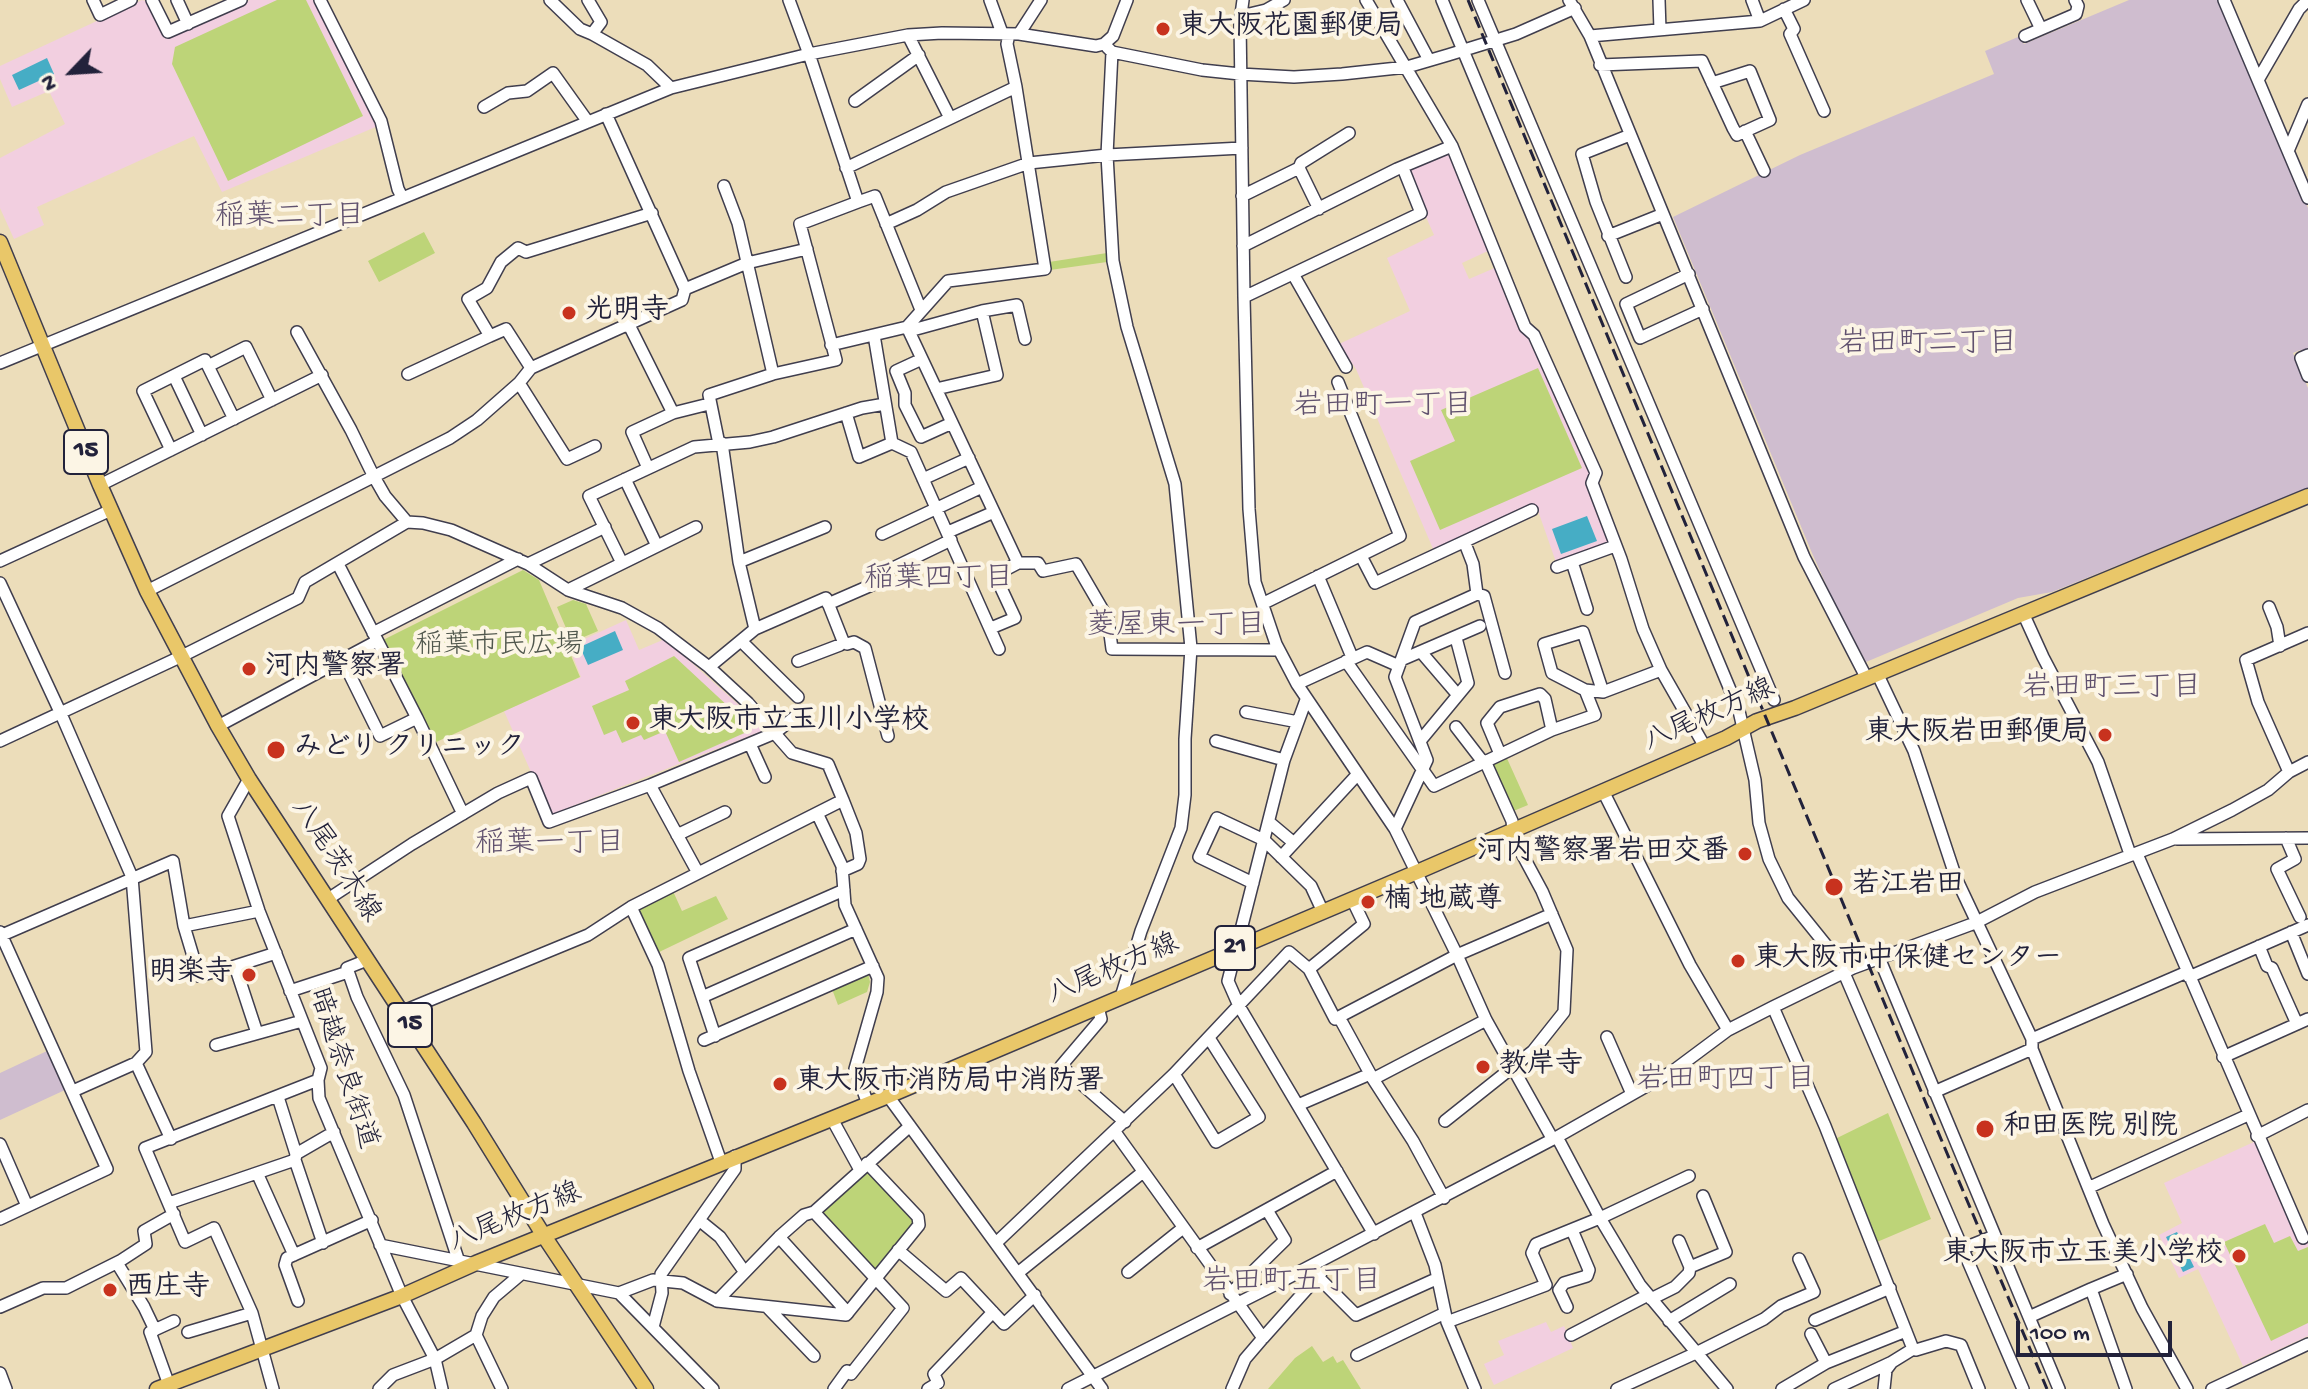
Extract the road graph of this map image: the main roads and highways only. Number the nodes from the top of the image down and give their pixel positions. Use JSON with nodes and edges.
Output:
{"nodes":[{"id":1,"x":0,"y":242,"type":"edge"},
{"id":2,"x":2308,"y":496,"type":"edge"},
{"id":3,"x":544,"y":1236,"type":"junction"},
{"id":4,"x":163,"y":1387,"type":"edge"},
{"id":5,"x":646,"y":1389,"type":"edge"}],
"edges":[{"from":1,"to":3,"type":"main road","name":"八尾茨木線","number":"15"},
{"from":2,"to":3,"type":"main road","name":"八尾枚方線","number":"21"},
{"from":3,"to":4,"type":"main road","name":"八尾枚方線","number":"21"},
{"from":3,"to":5,"type":"main road","name":"八尾茨木線","number":"15"}]}
